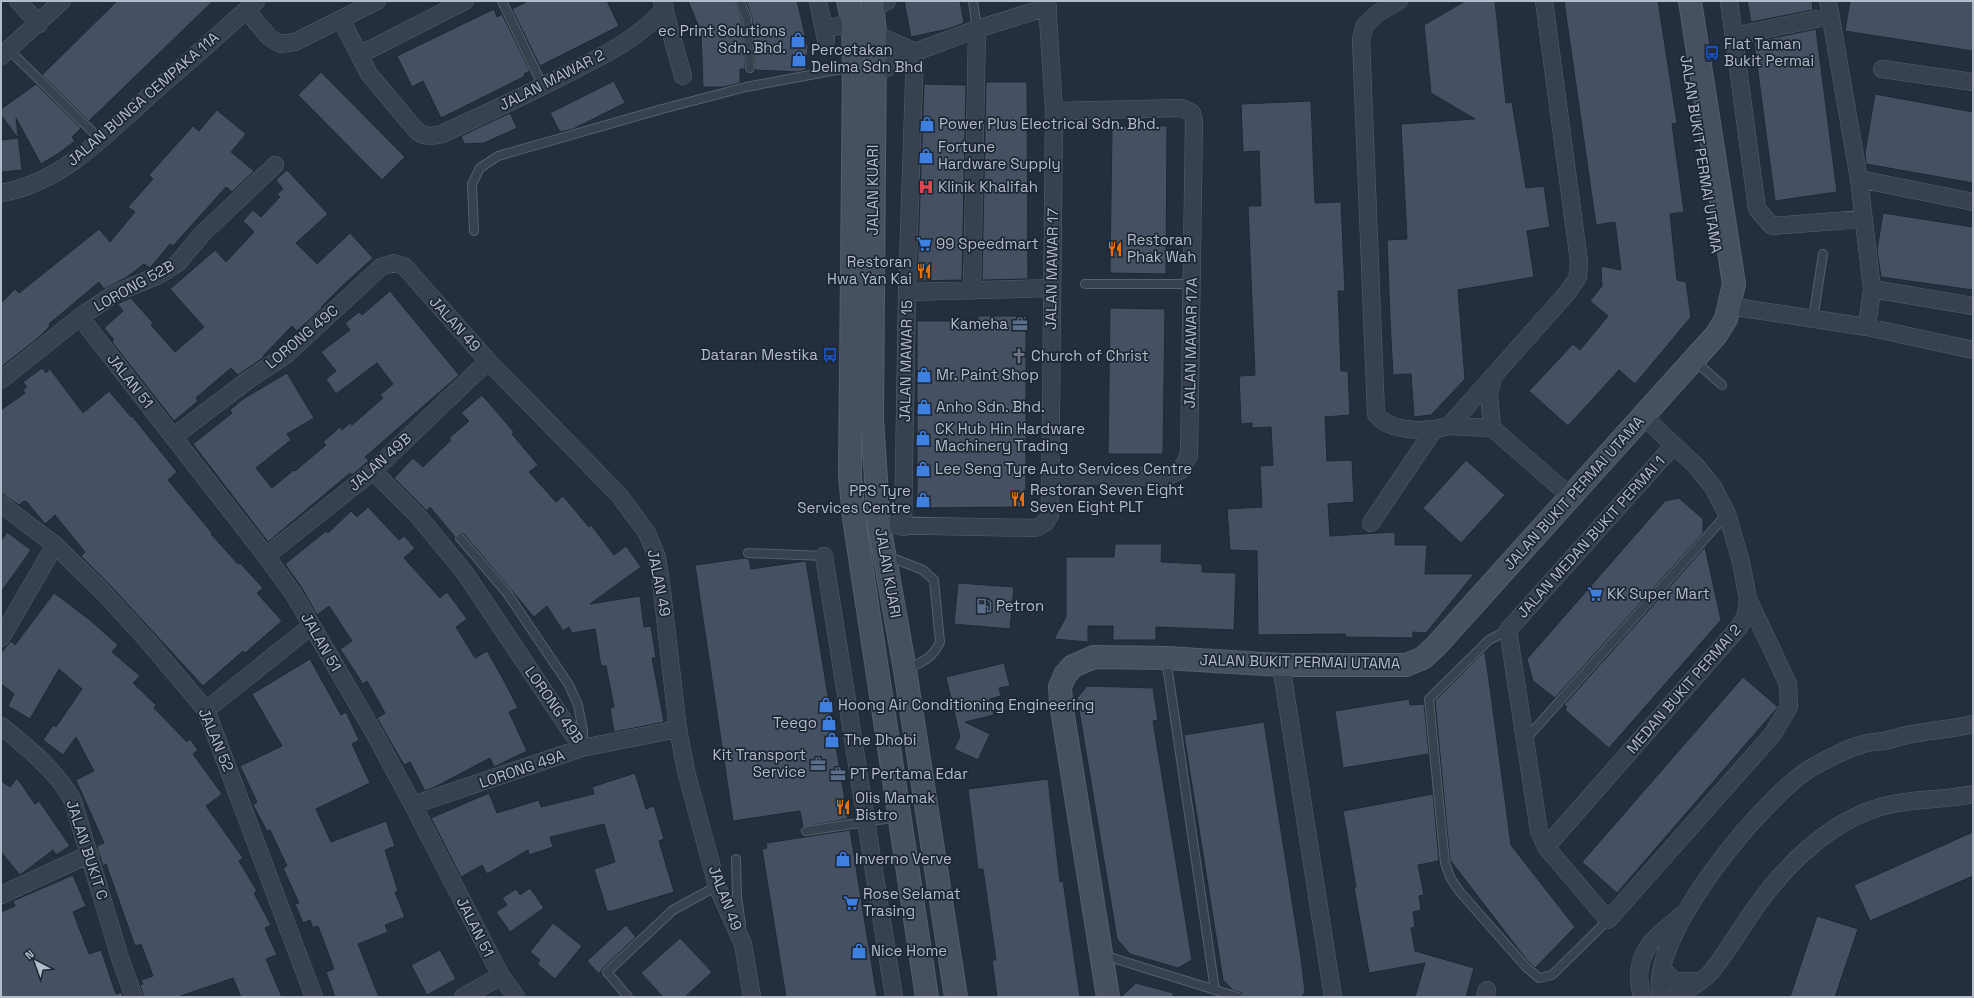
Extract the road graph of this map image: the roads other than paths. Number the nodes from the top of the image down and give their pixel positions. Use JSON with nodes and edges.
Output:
{"nodes":[{"id":1,"x":18,"y":1,"type":"edge"},
{"id":2,"x":62,"y":1,"type":"edge"},
{"id":3,"x":377,"y":1,"type":"edge"},
{"id":4,"x":465,"y":1,"type":"edge"},
{"id":5,"x":502,"y":1,"type":"edge"},
{"id":6,"x":740,"y":1,"type":"edge"},
{"id":7,"x":818,"y":1,"type":"edge"},
{"id":8,"x":848,"y":1,"type":"edge"},
{"id":9,"x":973,"y":1,"type":"edge"},
{"id":10,"x":1399,"y":1,"type":"edge"},
{"id":11,"x":1544,"y":1,"type":"edge"},
{"id":12,"x":1678,"y":1,"type":"edge"},
{"id":13,"x":1690,"y":1,"type":"edge"},
{"id":14,"x":1729,"y":1,"type":"edge"},
{"id":15,"x":878,"y":3,"type":"edge"},
{"id":16,"x":1048,"y":3,"type":"edge"},
{"id":17,"x":664,"y":5,"type":"edge"},
{"id":18,"x":251,"y":6,"type":"edge"},
{"id":19,"x":1830,"y":9,"type":"edge"},
{"id":20,"x":341,"y":19,"type":"junction"},
{"id":21,"x":853,"y":23,"type":"junction"},
{"id":22,"x":39,"y":24,"type":"junction"},
{"id":23,"x":977,"y":29,"type":"junction"},
{"id":24,"x":875,"y":34,"type":"junction"},
{"id":25,"x":1734,"y":36,"type":"junction"},
{"id":26,"x":915,"y":52,"type":"junction"},
{"id":27,"x":5,"y":53,"type":"edge"},
{"id":28,"x":359,"y":55,"type":"junction"},
{"id":29,"x":854,"y":66,"type":"junction"},
{"id":30,"x":750,"y":68,"type":"dead end"},
{"id":31,"x":1882,"y":69,"type":"dead end"},
{"id":32,"x":874,"y":75,"type":"junction"},
{"id":33,"x":683,"y":76,"type":"dead end"},
{"id":34,"x":1973,"y":82,"type":"edge"},
{"id":35,"x":543,"y":86,"type":"junction"},
{"id":36,"x":1054,"y":111,"type":"junction"},
{"id":37,"x":101,"y":140,"type":"junction"},
{"id":38,"x":276,"y":165,"type":"dead end"},
{"id":39,"x":1859,"y":179,"type":"junction"},
{"id":40,"x":1,"y":193,"type":"edge"},
{"id":41,"x":1973,"y":202,"type":"edge"},
{"id":42,"x":1863,"y":219,"type":"junction"},
{"id":43,"x":474,"y":231,"type":"dead end"},
{"id":44,"x":1823,"y":254,"type":"dead end"},
{"id":45,"x":390,"y":264,"type":"joint"},
{"id":46,"x":1085,"y":284,"type":"dead end"},
{"id":47,"x":1192,"y":284,"type":"junction"},
{"id":48,"x":1051,"y":288,"type":"junction"},
{"id":49,"x":1872,"y":289,"type":"junction"},
{"id":50,"x":972,"y":291,"type":"junction"},
{"id":51,"x":907,"y":292,"type":"junction"},
{"id":52,"x":1729,"y":306,"type":"junction"},
{"id":53,"x":1973,"y":306,"type":"edge"},
{"id":54,"x":80,"y":317,"type":"junction"},
{"id":55,"x":1813,"y":319,"type":"junction"},
{"id":56,"x":1867,"y":327,"type":"junction"},
{"id":57,"x":1973,"y":350,"type":"edge"},
{"id":58,"x":1694,"y":360,"type":"junction"},
{"id":59,"x":488,"y":361,"type":"junction"},
{"id":60,"x":1493,"y":377,"type":"junction"},
{"id":61,"x":1,"y":380,"type":"edge"},
{"id":62,"x":1722,"y":385,"type":"dead end"},
{"id":63,"x":1643,"y":416,"type":"junction"},
{"id":64,"x":1441,"y":428,"type":"junction"},
{"id":65,"x":1492,"y":428,"type":"junction"},
{"id":66,"x":173,"y":437,"type":"junction"},
{"id":67,"x":1674,"y":445,"type":"junction"},
{"id":68,"x":373,"y":471,"type":"junction"},
{"id":69,"x":1050,"y":476,"type":"junction"},
{"id":70,"x":1570,"y":496,"type":"junction"},
{"id":71,"x":1,"y":504,"type":"edge"},
{"id":72,"x":1727,"y":514,"type":"junction"},
{"id":73,"x":1371,"y":523,"type":"dead end"},
{"id":74,"x":879,"y":525,"type":"junction"},
{"id":75,"x":903,"y":527,"type":"junction"},
{"id":76,"x":460,"y":538,"type":"dead end"},
{"id":77,"x":55,"y":545,"type":"junction"},
{"id":78,"x":748,"y":553,"type":"dead end"},
{"id":79,"x":884,"y":555,"type":"junction"},
{"id":80,"x":266,"y":556,"type":"junction"},
{"id":81,"x":824,"y":556,"type":"joint"},
{"id":82,"x":1748,"y":599,"type":"junction"},
{"id":83,"x":311,"y":626,"type":"junction"},
{"id":84,"x":1508,"y":630,"type":"junction"},
{"id":85,"x":1,"y":638,"type":"edge"},
{"id":86,"x":1166,"y":658,"type":"junction"},
{"id":87,"x":1281,"y":665,"type":"junction"},
{"id":88,"x":905,"y":670,"type":"junction"},
{"id":89,"x":206,"y":710,"type":"junction"},
{"id":90,"x":1973,"y":724,"type":"edge"},
{"id":91,"x":1,"y":726,"type":"edge"},
{"id":92,"x":678,"y":729,"type":"junction"},
{"id":93,"x":1525,"y":741,"type":"junction"},
{"id":94,"x":582,"y":748,"type":"junction"},
{"id":95,"x":1973,"y":794,"type":"edge"},
{"id":96,"x":413,"y":805,"type":"junction"},
{"id":97,"x":900,"y":816,"type":"junction"},
{"id":98,"x":866,"y":822,"type":"junction"},
{"id":99,"x":806,"y":831,"type":"dead end"},
{"id":100,"x":1546,"y":847,"type":"junction"},
{"id":101,"x":90,"y":854,"type":"junction"},
{"id":102,"x":736,"y":859,"type":"dead end"},
{"id":103,"x":717,"y":886,"type":"junction"},
{"id":104,"x":1,"y":894,"type":"edge"},
{"id":105,"x":1685,"y":912,"type":"junction"},
{"id":106,"x":1608,"y":920,"type":"junction"},
{"id":107,"x":744,"y":944,"type":"junction"},
{"id":108,"x":1102,"y":955,"type":"junction"},
{"id":109,"x":1662,"y":968,"type":"junction"},
{"id":110,"x":501,"y":976,"type":"junction"},
{"id":111,"x":1703,"y":983,"type":"edge"},
{"id":112,"x":1215,"y":990,"type":"junction"},
{"id":113,"x":923,"y":996,"type":"edge"},
{"id":114,"x":134,"y":997,"type":"edge"},
{"id":115,"x":314,"y":997,"type":"edge"},
{"id":116,"x":463,"y":997,"type":"edge"},
{"id":117,"x":516,"y":997,"type":"edge"},
{"id":118,"x":628,"y":997,"type":"edge"},
{"id":119,"x":752,"y":997,"type":"edge"},
{"id":120,"x":894,"y":997,"type":"edge"},
{"id":121,"x":956,"y":997,"type":"edge"},
{"id":122,"x":1108,"y":997,"type":"edge"},
{"id":123,"x":1238,"y":997,"type":"edge"},
{"id":124,"x":1333,"y":997,"type":"edge"},
{"id":125,"x":1642,"y":997,"type":"edge"},
{"id":126,"x":1661,"y":997,"type":"edge"},
{"id":127,"x":1676,"y":997,"type":"edge"}],
"edges":[{"from":1,"to":22,"type":"street"},
{"from":2,"to":22,"type":"street"},
{"from":3,"to":20,"type":"street"},
{"from":4,"to":28,"type":"street"},
{"from":5,"to":35,"type":"lane"},
{"from":6,"to":30,"type":"lane"},
{"from":7,"to":21,"type":"street"},
{"from":8,"to":21,"type":"street","name":"JALAN KUARI"},
{"from":9,"to":23,"type":"lane"},
{"from":10,"to":64,"type":"street"},
{"from":11,"to":60,"type":"street"},
{"from":12,"to":52,"type":"street","name":"JALAN BUKIT PERMAI UTAMA"},
{"from":13,"to":52,"type":"street","name":"JALAN BUKIT PERMAI UTAMA"},
{"from":14,"to":25,"type":"street"},
{"from":15,"to":24,"type":"street","name":"JALAN KUARI"},
{"from":16,"to":23,"type":"street"},
{"from":16,"to":36,"type":"street","name":"JALAN MAWAR 17"},
{"from":17,"to":33,"type":"street"},
{"from":17,"to":35,"type":"street","name":"JALAN MAWAR 2"},
{"from":18,"to":20,"type":"street"},
{"from":18,"to":37,"type":"street","name":"JALAN BUNGA CEMPAKA 11A"},
{"from":19,"to":25,"type":"street"},
{"from":19,"to":39,"type":"street"},
{"from":20,"to":28,"type":"street"},
{"from":21,"to":29,"type":"street","name":"JALAN KUARI"},
{"from":22,"to":27,"type":"street"},
{"from":23,"to":26,"type":"street"},
{"from":23,"to":50,"type":"street"},
{"from":24,"to":26,"type":"street"},
{"from":24,"to":32,"type":"street","name":"JALAN KUARI"},
{"from":25,"to":42,"type":"street"},
{"from":26,"to":32,"type":"street"},
{"from":26,"to":51,"type":"street","name":"JALAN MAWAR 15"},
{"from":27,"to":37,"type":"lane"},
{"from":28,"to":35,"type":"street","name":"JALAN MAWAR 2"},
{"from":29,"to":43,"type":"lane"},
{"from":29,"to":97,"type":"street","name":"JALAN KUARI"},
{"from":31,"to":34,"type":"street"},
{"from":32,"to":74,"type":"street","name":"JALAN KUARI"},
{"from":36,"to":47,"type":"street","name":"JALAN MAWAR 17A"},
{"from":36,"to":48,"type":"street","name":"JALAN MAWAR 17"},
{"from":37,"to":40,"type":"street","name":"JALAN BUNGA CEMPAKA 11A"},
{"from":38,"to":54,"type":"street","name":"LORONG 52B"},
{"from":39,"to":41,"type":"street"},
{"from":39,"to":42,"type":"street"},
{"from":42,"to":49,"type":"street"},
{"from":44,"to":55,"type":"lane"},
{"from":45,"to":59,"type":"street","name":"JALAN 49"},
{"from":45,"to":66,"type":"street","name":"LORONG 49C"},
{"from":46,"to":47,"type":"lane"},
{"from":47,"to":69,"type":"street","name":"JALAN MAWAR 17A"},
{"from":48,"to":50,"type":"street"},
{"from":48,"to":69,"type":"street","name":"JALAN MAWAR 17"},
{"from":49,"to":53,"type":"street"},
{"from":49,"to":56,"type":"street"},
{"from":50,"to":51,"type":"street"},
{"from":51,"to":75,"type":"street","name":"JALAN MAWAR 15"},
{"from":52,"to":55,"type":"street"},
{"from":52,"to":58,"type":"street","name":"JALAN BUKIT PERMAI UTAMA"},
{"from":54,"to":61,"type":"street","name":"LORONG 52B"},
{"from":54,"to":66,"type":"street","name":"JALAN 51"},
{"from":55,"to":56,"type":"street"},
{"from":56,"to":57,"type":"street"},
{"from":58,"to":62,"type":"lane"},
{"from":58,"to":63,"type":"street","name":"JALAN BUKIT PERMAI UTAMA"},
{"from":59,"to":68,"type":"street","name":"JALAN 49B"},
{"from":59,"to":92,"type":"street","name":"JALAN 49"},
{"from":60,"to":64,"type":"street"},
{"from":60,"to":65,"type":"street"},
{"from":63,"to":67,"type":"street","name":"MEDAN BUKIT PERMAI 2"},
{"from":63,"to":70,"type":"street","name":"JALAN BUKIT PERMAI UTAMA"},
{"from":64,"to":65,"type":"street"},
{"from":64,"to":73,"type":"street"},
{"from":65,"to":70,"type":"street"},
{"from":66,"to":80,"type":"street","name":"JALAN 51"},
{"from":67,"to":72,"type":"street","name":"MEDAN BUKIT PERMAI 2"},
{"from":67,"to":84,"type":"street","name":"JALAN MEDAN BUKIT PERMAI 1"},
{"from":68,"to":80,"type":"street","name":"JALAN 49B"},
{"from":68,"to":94,"type":"street","name":"LORONG 49B"},
{"from":69,"to":75,"type":"street","name":"JALAN MAWAR 17"},
{"from":70,"to":87,"type":"street","name":"JALAN BUKIT PERMAI UTAMA"},
{"from":71,"to":77,"type":"street","name":"JALAN 52"},
{"from":72,"to":82,"type":"street","name":"MEDAN BUKIT PERMAI 2"},
{"from":72,"to":93,"type":"lane"},
{"from":74,"to":75,"type":"street","name":"JALAN MAWAR 17"},
{"from":74,"to":79,"type":"street","name":"JALAN KUARI"},
{"from":76,"to":94,"type":"lane","name":"LORONG 49B"},
{"from":77,"to":85,"type":"street"},
{"from":77,"to":89,"type":"street","name":"JALAN 52"},
{"from":78,"to":81,"type":"lane"},
{"from":79,"to":88,"type":"street","name":"JALAN KUARI"},
{"from":79,"to":88,"type":"lane"},
{"from":80,"to":83,"type":"street","name":"JALAN 51"},
{"from":81,"to":98,"type":"street"},
{"from":82,"to":100,"type":"street","name":"MEDAN BUKIT PERMAI 2"},
{"from":82,"to":106,"type":"street"},
{"from":83,"to":89,"type":"street"},
{"from":83,"to":96,"type":"street","name":"JALAN 51"},
{"from":84,"to":93,"type":"street"},
{"from":84,"to":106,"type":"lane"},
{"from":86,"to":87,"type":"street","name":"JALAN BUKIT PERMAI UTAMA"},
{"from":86,"to":108,"type":"street","name":"JALAN BUKIT PERMAI UTAMA"},
{"from":86,"to":112,"type":"lane"},
{"from":87,"to":124,"type":"street"},
{"from":88,"to":121,"type":"street","name":"JALAN KUARI"},
{"from":89,"to":115,"type":"street","name":"JALAN 52"},
{"from":90,"to":105,"type":"street"},
{"from":91,"to":101,"type":"street","name":"JALAN BUKIT C"},
{"from":92,"to":94,"type":"street","name":"LORONG 49A"},
{"from":92,"to":103,"type":"street","name":"JALAN 49"},
{"from":93,"to":100,"type":"street"},
{"from":94,"to":96,"type":"street","name":"LORONG 49A"},
{"from":95,"to":111,"type":"street"},
{"from":96,"to":110,"type":"street","name":"JALAN 51"},
{"from":97,"to":98,"type":"lane"},
{"from":97,"to":113,"type":"street","name":"JALAN KUARI"},
{"from":98,"to":99,"type":"lane"},
{"from":98,"to":120,"type":"street"},
{"from":100,"to":106,"type":"street"},
{"from":101,"to":104,"type":"street"},
{"from":101,"to":114,"type":"street","name":"JALAN BUKIT C"},
{"from":102,"to":107,"type":"lane"},
{"from":103,"to":107,"type":"street","name":"JALAN 49"},
{"from":103,"to":118,"type":"lane"},
{"from":105,"to":109,"type":"street"},
{"from":105,"to":125,"type":"street"},
{"from":107,"to":119,"type":"street","name":"JALAN 49"},
{"from":108,"to":112,"type":"lane"},
{"from":108,"to":122,"type":"street","name":"JALAN BUKIT PERMAI UTAMA"},
{"from":109,"to":111,"type":"street"},
{"from":109,"to":126,"type":"street"},
{"from":110,"to":116,"type":"street"},
{"from":110,"to":117,"type":"street","name":"JALAN 51"},
{"from":111,"to":127,"type":"street"},
{"from":112,"to":123,"type":"lane"}]}
